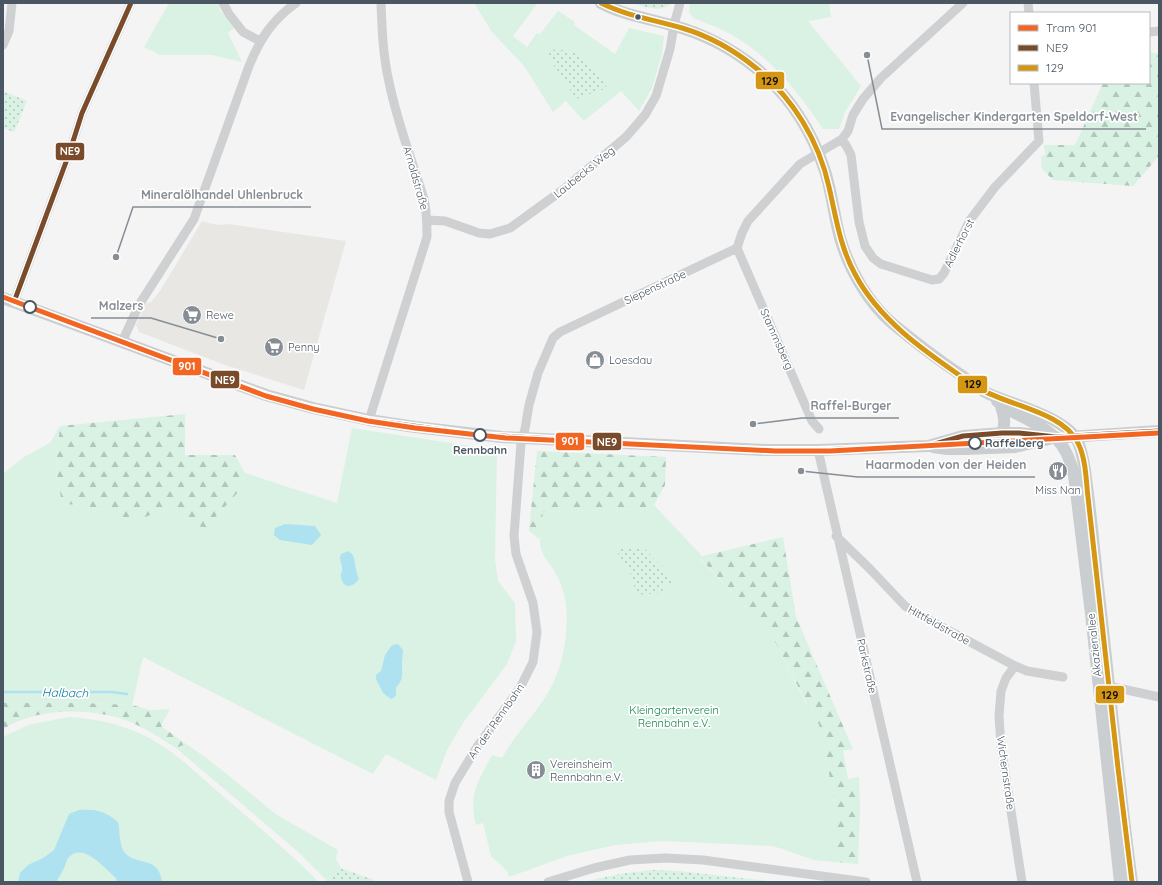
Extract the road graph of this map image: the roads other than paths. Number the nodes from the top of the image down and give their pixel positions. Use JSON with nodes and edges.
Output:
{"nodes":[{"id":1,"x":12,"y":3,"type":"edge"},
{"id":2,"x":131,"y":3,"type":"edge"},
{"id":3,"x":223,"y":3,"type":"edge"},
{"id":4,"x":296,"y":3,"type":"edge"},
{"id":5,"x":381,"y":3,"type":"edge"},
{"id":6,"x":601,"y":3,"type":"edge"},
{"id":7,"x":680,"y":3,"type":"edge"},
{"id":8,"x":963,"y":3,"type":"edge"},
{"id":9,"x":674,"y":25,"type":"junction"},
{"id":10,"x":260,"y":41,"type":"junction"},
{"id":11,"x":3,"y":45,"type":"edge"},
{"id":12,"x":1034,"y":84,"type":"edge"},
{"id":13,"x":842,"y":139,"type":"junction"},
{"id":14,"x":818,"y":152,"type":"junction"},
{"id":15,"x":427,"y":220,"type":"junction"},
{"id":16,"x":737,"y":248,"type":"junction"},
{"id":17,"x":8,"y":300,"type":"edge"},
{"id":18,"x":122,"y":342,"type":"junction"},
{"id":19,"x":991,"y":395,"type":"junction"},
{"id":20,"x":1001,"y":406,"type":"junction"},
{"id":21,"x":369,"y":420,"type":"junction"},
{"id":22,"x":819,"y":428,"type":"dead end"},
{"id":23,"x":1159,"y":430,"type":"edge"},
{"id":24,"x":1002,"y":433,"type":"junction"},
{"id":25,"x":1075,"y":436,"type":"junction"},
{"id":26,"x":522,"y":438,"type":"junction"},
{"id":27,"x":1056,"y":438,"type":"junction"},
{"id":28,"x":928,"y":446,"type":"junction"},
{"id":29,"x":818,"y":450,"type":"junction"},
{"id":30,"x":836,"y":536,"type":"junction"},
{"id":31,"x":1015,"y":666,"type":"junction"},
{"id":32,"x":1063,"y":677,"type":"dead end"},
{"id":33,"x":1098,"y":683,"type":"junction"},
{"id":34,"x":1110,"y":686,"type":"junction"},
{"id":35,"x":1159,"y":698,"type":"edge"},
{"id":36,"x":468,"y":882,"type":"edge"},
{"id":37,"x":548,"y":882,"type":"edge"},
{"id":38,"x":866,"y":882,"type":"edge"},
{"id":39,"x":917,"y":882,"type":"edge"},
{"id":40,"x":1022,"y":882,"type":"edge"},
{"id":41,"x":1120,"y":882,"type":"edge"},
{"id":42,"x":1132,"y":882,"type":"edge"}],
"edges":[{"from":1,"to":11,"type":"street"},
{"from":2,"to":17,"type":"street"},
{"from":3,"to":10,"type":"street"},
{"from":4,"to":10,"type":"street"},
{"from":5,"to":15,"type":"street","name":"Arnoldstraße"},
{"from":6,"to":9,"type":"main road"},
{"from":7,"to":9,"type":"street","name":"Laubecks Weg"},
{"from":8,"to":13,"type":"street"},
{"from":9,"to":14,"type":"main road"},
{"from":9,"to":15,"type":"street","name":"Laubecks Weg"},
{"from":10,"to":18,"type":"street"},
{"from":12,"to":13,"type":"street","name":"Adlerhorst"},
{"from":13,"to":14,"type":"street"},
{"from":14,"to":16,"type":"street"},
{"from":14,"to":19,"type":"main road"},
{"from":15,"to":21,"type":"street","name":"Arnoldstraße"},
{"from":16,"to":22,"type":"street","name":"Stammsberg"},
{"from":16,"to":26,"type":"street","name":"Siepenstraße"},
{"from":17,"to":18,"type":"main road"},
{"from":18,"to":21,"type":"main road"},
{"from":19,"to":20,"type":"main road"},
{"from":19,"to":25,"type":"main road"},
{"from":20,"to":24,"type":"main road"},
{"from":20,"to":27,"type":"main road"},
{"from":21,"to":26,"type":"main road"},
{"from":23,"to":25,"type":"main road"},
{"from":24,"to":27,"type":"main road"},
{"from":24,"to":28,"type":"main road"},
{"from":25,"to":27,"type":"main road"},
{"from":25,"to":34,"type":"main road","name":"Akazienallee"},
{"from":26,"to":29,"type":"main road"},
{"from":26,"to":36,"type":"street","name":"An der Rennbahn"},
{"from":27,"to":28,"type":"main road"},
{"from":27,"to":33,"type":"main road","name":"Akazienallee"},
{"from":28,"to":29,"type":"main road"},
{"from":29,"to":30,"type":"street","name":"Parkstraße"},
{"from":30,"to":31,"type":"street","name":"Hittfeldstraße"},
{"from":30,"to":39,"type":"street","name":"Parkstraße"},
{"from":31,"to":32,"type":"street","name":"Hittfeldstraße"},
{"from":31,"to":40,"type":"street","name":"Wichernstraße"},
{"from":33,"to":34,"type":"street"},
{"from":33,"to":41,"type":"main road","name":"Akazienallee"},
{"from":34,"to":35,"type":"street"},
{"from":34,"to":42,"type":"main road","name":"Akazienallee"},
{"from":37,"to":38,"type":"street"}]}
